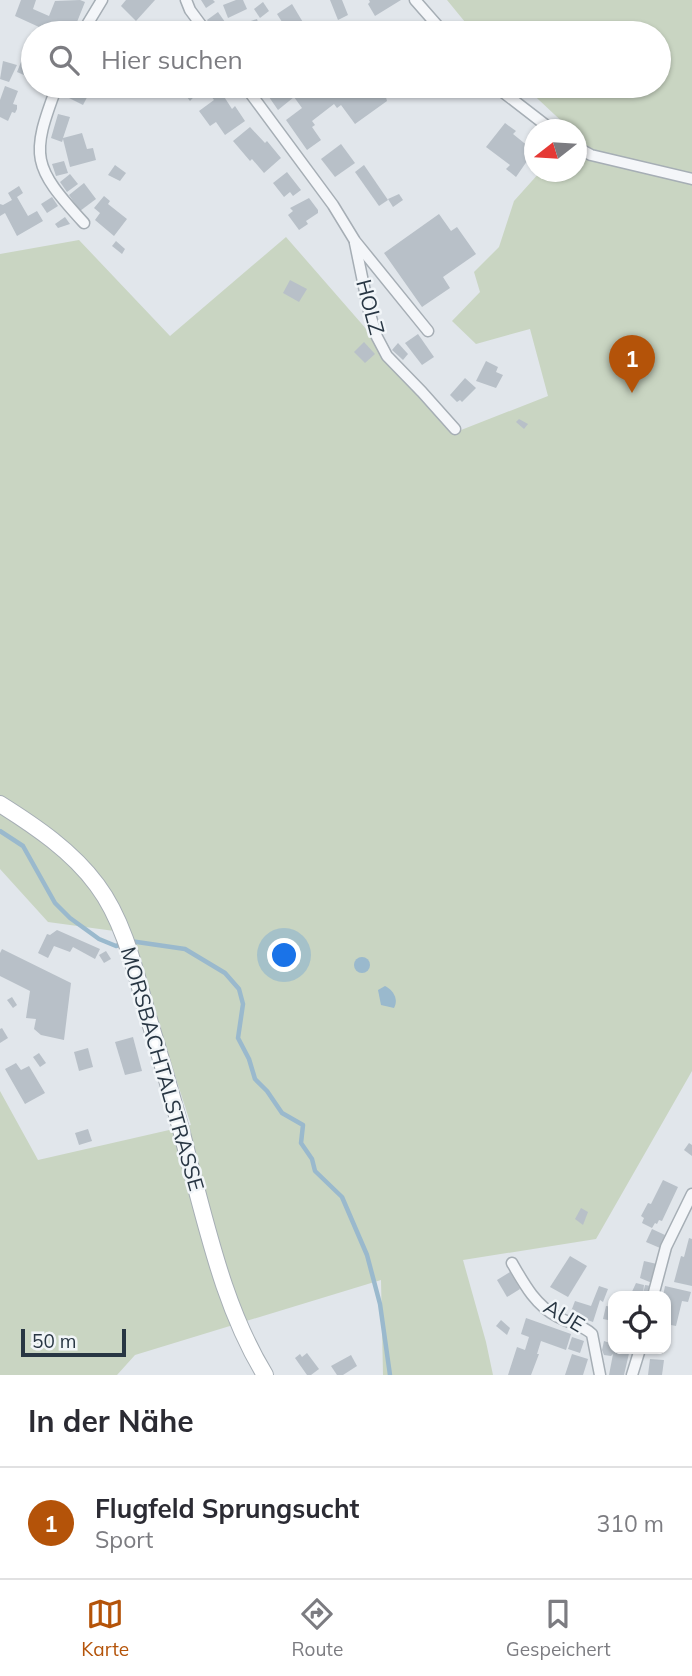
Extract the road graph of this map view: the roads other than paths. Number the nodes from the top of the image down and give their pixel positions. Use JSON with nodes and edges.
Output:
{"nodes":[{"id":1,"x":102,"y":0,"type":"edge"},
{"id":2,"x":186,"y":0,"type":"edge"},
{"id":3,"x":415,"y":0,"type":"edge"},
{"id":4,"x":89,"y":21,"type":"edge"},
{"id":5,"x":198,"y":21,"type":"edge"},
{"id":6,"x":433,"y":21,"type":"edge"},
{"id":7,"x":53,"y":98,"type":"edge"},
{"id":8,"x":254,"y":98,"type":"edge"},
{"id":9,"x":511,"y":98,"type":"edge"},
{"id":10,"x":538,"y":119,"type":"edge"},
{"id":11,"x":587,"y":153,"type":"edge"},
{"id":12,"x":692,"y":179,"type":"edge"},
{"id":13,"x":84,"y":223,"type":"dead end"},
{"id":14,"x":355,"y":241,"type":"junction"},
{"id":15,"x":428,"y":331,"type":"dead end"},
{"id":16,"x":455,"y":429,"type":"dead end"},
{"id":17,"x":0,"y":804,"type":"edge"},
{"id":18,"x":692,"y":1194,"type":"edge"},
{"id":19,"x":512,"y":1263,"type":"dead end"},
{"id":20,"x":654,"y":1291,"type":"edge"},
{"id":21,"x":638,"y":1354,"type":"edge"},
{"id":22,"x":265,"y":1375,"type":"edge"},
{"id":23,"x":600,"y":1375,"type":"edge"},
{"id":24,"x":632,"y":1375,"type":"edge"}],
"edges":[{"from":1,"to":4,"type":"street"},
{"from":2,"to":5,"type":"street"},
{"from":3,"to":6,"type":"street"},
{"from":7,"to":13,"type":"street"},
{"from":8,"to":14,"type":"street","name":"HOLZ"},
{"from":9,"to":10,"type":"street"},
{"from":11,"to":12,"type":"street"},
{"from":14,"to":15,"type":"street","name":"HOLZ"},
{"from":14,"to":16,"type":"street","name":"HOLZ"},
{"from":17,"to":22,"type":"main road","name":"MORSBACHTALSTRASSE"},
{"from":18,"to":20,"type":"street"},
{"from":19,"to":23,"type":"street","name":"AUE"},
{"from":21,"to":24,"type":"street"}]}
